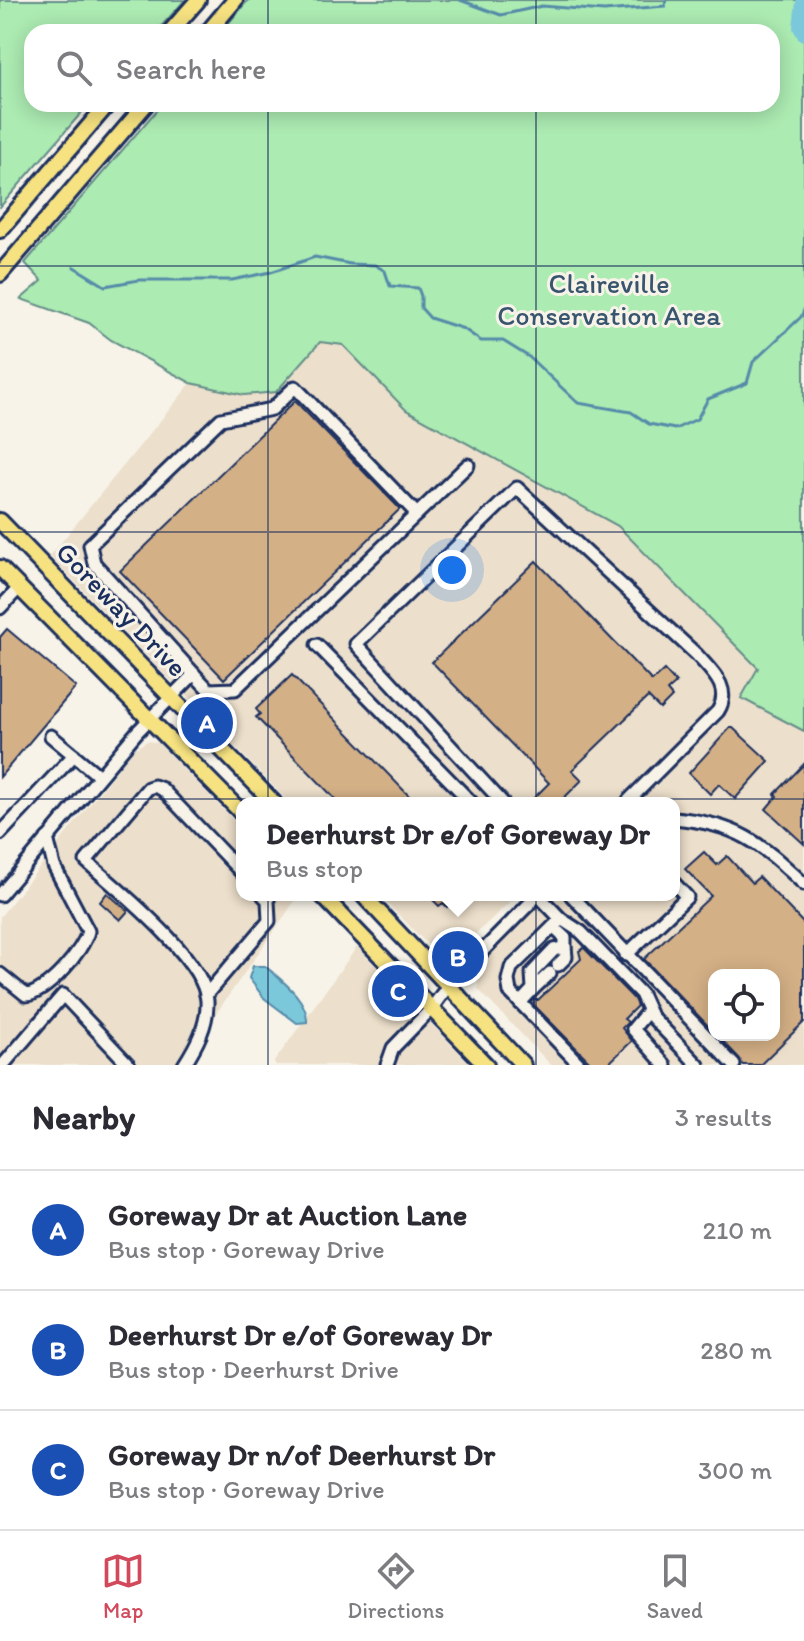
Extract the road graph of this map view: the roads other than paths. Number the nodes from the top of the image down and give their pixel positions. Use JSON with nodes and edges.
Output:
{"nodes":[{"id":1,"x":198,"y":0,"type":"edge"},
{"id":2,"x":235,"y":0,"type":"edge"},
{"id":3,"x":177,"y":24,"type":"edge"},
{"id":4,"x":215,"y":24,"type":"edge"},
{"id":5,"x":101,"y":112,"type":"edge"},
{"id":6,"x":139,"y":112,"type":"edge"},
{"id":7,"x":0,"y":230,"type":"edge"},
{"id":8,"x":0,"y":274,"type":"edge"},
{"id":9,"x":468,"y":465,"type":"dead end"},
{"id":10,"x":417,"y":514,"type":"junction"},
{"id":11,"x":0,"y":521,"type":"edge"},
{"id":12,"x":0,"y":568,"type":"edge"},
{"id":13,"x":20,"y":587,"type":"junction"},
{"id":14,"x":0,"y":609,"type":"edge"},
{"id":15,"x":317,"y":645,"type":"dead end"},
{"id":16,"x":194,"y":674,"type":"junction"},
{"id":17,"x":171,"y":697,"type":"junction"},
{"id":18,"x":150,"y":718,"type":"junction"},
{"id":19,"x":51,"y":736,"type":"dead end"},
{"id":20,"x":74,"y":755,"type":"junction"},
{"id":21,"x":99,"y":776,"type":"junction"},
{"id":22,"x":268,"y":797,"type":"edge"},
{"id":23,"x":466,"y":797,"type":"edge"},
{"id":24,"x":497,"y":797,"type":"edge"},
{"id":25,"x":632,"y":797,"type":"edge"},
{"id":26,"x":236,"y":807,"type":"edge"},
{"id":27,"x":680,"y":819,"type":"edge"},
{"id":28,"x":0,"y":834,"type":"edge"},
{"id":29,"x":47,"y":838,"type":"junction"},
{"id":30,"x":236,"y":867,"type":"edge"},
{"id":31,"x":804,"y":884,"type":"edge"},
{"id":32,"x":680,"y":889,"type":"edge"},
{"id":33,"x":0,"y":895,"type":"edge"},
{"id":34,"x":268,"y":901,"type":"edge"},
{"id":35,"x":328,"y":901,"type":"edge"},
{"id":36,"x":369,"y":901,"type":"edge"},
{"id":37,"x":532,"y":901,"type":"edge"},
{"id":38,"x":542,"y":901,"type":"edge"},
{"id":39,"x":580,"y":901,"type":"edge"},
{"id":40,"x":557,"y":923,"type":"junction"},
{"id":41,"x":565,"y":947,"type":"junction"},
{"id":42,"x":626,"y":955,"type":"junction"},
{"id":43,"x":0,"y":974,"type":"edge"},
{"id":44,"x":448,"y":986,"type":"junction"},
{"id":45,"x":533,"y":989,"type":"junction"},
{"id":46,"x":206,"y":995,"type":"junction"},
{"id":47,"x":520,"y":1003,"type":"junction"},
{"id":48,"x":431,"y":1009,"type":"junction"},
{"id":49,"x":648,"y":1011,"type":"junction"},
{"id":50,"x":3,"y":1065,"type":"edge"},
{"id":51,"x":129,"y":1065,"type":"edge"},
{"id":52,"x":184,"y":1065,"type":"edge"},
{"id":53,"x":387,"y":1065,"type":"edge"},
{"id":54,"x":486,"y":1065,"type":"edge"},
{"id":55,"x":523,"y":1065,"type":"edge"},
{"id":56,"x":580,"y":1065,"type":"edge"},
{"id":57,"x":665,"y":1065,"type":"edge"},
{"id":58,"x":698,"y":1065,"type":"edge"},
{"id":59,"x":734,"y":1065,"type":"edge"}],
"edges":[{"from":1,"to":3,"type":"main road"},
{"from":2,"to":4,"type":"main road"},
{"from":5,"to":7,"type":"main road"},
{"from":6,"to":8,"type":"main road"},
{"from":9,"to":10,"type":"street"},
{"from":10,"to":16,"type":"street"},
{"from":10,"to":16,"type":"street"},
{"from":11,"to":17,"type":"main road","name":"Goreway Drive"},
{"from":12,"to":13,"type":"main road","name":"Goreway Drive"},
{"from":13,"to":14,"type":"street"},
{"from":13,"to":18,"type":"main road","name":"Goreway Drive"},
{"from":15,"to":23,"type":"street"},
{"from":16,"to":17,"type":"street"},
{"from":17,"to":18,"type":"street"},
{"from":17,"to":22,"type":"main road","name":"Goreway Drive"},
{"from":18,"to":21,"type":"street"},
{"from":18,"to":26,"type":"main road","name":"Goreway Drive"},
{"from":19,"to":20,"type":"street"},
{"from":20,"to":21,"type":"street"},
{"from":20,"to":28,"type":"street"},
{"from":21,"to":29,"type":"street"},
{"from":24,"to":25,"type":"street"},
{"from":27,"to":31,"type":"street"},
{"from":29,"to":33,"type":"street"},
{"from":29,"to":43,"type":"street"},
{"from":30,"to":46,"type":"street"},
{"from":32,"to":42,"type":"street"},
{"from":34,"to":46,"type":"street"},
{"from":35,"to":48,"type":"main road"},
{"from":36,"to":44,"type":"main road"},
{"from":37,"to":44,"type":"street"},
{"from":38,"to":40,"type":"street"},
{"from":39,"to":42,"type":"street"},
{"from":40,"to":41,"type":"street"},
{"from":40,"to":47,"type":"street"},
{"from":40,"to":49,"type":"street"},
{"from":41,"to":45,"type":"street"},
{"from":41,"to":45,"type":"street"},
{"from":42,"to":59,"type":"street"},
{"from":44,"to":48,"type":"street"},
{"from":44,"to":55,"type":"main road"},
{"from":45,"to":47,"type":"street"},
{"from":46,"to":52,"type":"street"},
{"from":47,"to":56,"type":"street"},
{"from":48,"to":53,"type":"street"},
{"from":48,"to":54,"type":"main road"},
{"from":49,"to":57,"type":"street"},
{"from":49,"to":58,"type":"street"},
{"from":50,"to":51,"type":"street"}]}
